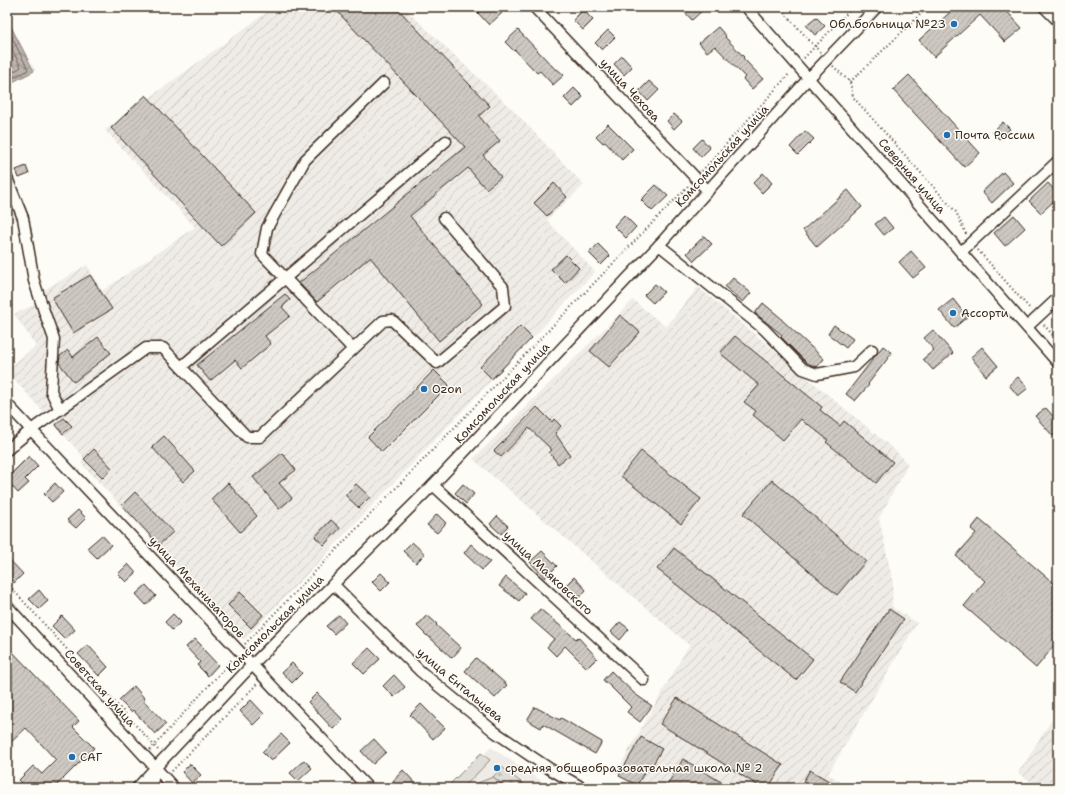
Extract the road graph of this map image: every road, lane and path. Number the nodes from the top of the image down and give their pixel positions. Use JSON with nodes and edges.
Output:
{"nodes":[{"id":1,"x":534,"y":7,"type":"edge"},
{"id":2,"x":746,"y":7,"type":"edge"},
{"id":3,"x":779,"y":7,"type":"edge"},
{"id":4,"x":853,"y":7,"type":"edge"},
{"id":5,"x":877,"y":7,"type":"edge"},
{"id":6,"x":928,"y":7,"type":"edge"},
{"id":7,"x":1044,"y":7,"type":"edge"},
{"id":8,"x":1058,"y":21,"type":"edge"},
{"id":9,"x":815,"y":47,"type":"junction"},
{"id":10,"x":826,"y":60,"type":"junction"},
{"id":11,"x":797,"y":65,"type":"junction"},
{"id":12,"x":808,"y":79,"type":"junction"},
{"id":13,"x":850,"y":82,"type":"junction"},
{"id":14,"x":384,"y":83,"type":"dead end"},
{"id":15,"x":446,"y":141,"type":"dead end"},
{"id":16,"x":1058,"y":161,"type":"edge"},
{"id":17,"x":7,"y":178,"type":"edge"},
{"id":18,"x":696,"y":178,"type":"junction"},
{"id":19,"x":708,"y":191,"type":"junction"},
{"id":20,"x":444,"y":218,"type":"dead end"},
{"id":21,"x":971,"y":242,"type":"junction"},
{"id":22,"x":659,"y":245,"type":"junction"},
{"id":23,"x":960,"y":252,"type":"junction"},
{"id":24,"x":285,"y":278,"type":"junction"},
{"id":25,"x":1058,"y":298,"type":"edge"},
{"id":26,"x":1038,"y":317,"type":"junction"},
{"id":27,"x":1027,"y":327,"type":"junction"},
{"id":28,"x":1058,"y":341,"type":"edge"},
{"id":29,"x":353,"y":349,"type":"junction"},
{"id":30,"x":872,"y":350,"type":"dead end"},
{"id":31,"x":1058,"y":362,"type":"edge"},
{"id":32,"x":181,"y":367,"type":"junction"},
{"id":33,"x":7,"y":404,"type":"edge"},
{"id":34,"x":60,"y":410,"type":"junction"},
{"id":35,"x":31,"y":430,"type":"junction"},
{"id":36,"x":7,"y":450,"type":"edge"},
{"id":37,"x":434,"y":485,"type":"junction"},
{"id":38,"x":7,"y":584,"type":"edge"},
{"id":39,"x":334,"y":584,"type":"junction"},
{"id":40,"x":7,"y":606,"type":"edge"},
{"id":41,"x":239,"y":651,"type":"junction"},
{"id":42,"x":252,"y":665,"type":"junction"},
{"id":43,"x":264,"y":678,"type":"junction"},
{"id":44,"x":644,"y":680,"type":"dead end"},
{"id":45,"x":154,"y":746,"type":"junction"},
{"id":46,"x":145,"y":756,"type":"junction"},
{"id":47,"x":165,"y":757,"type":"junction"},
{"id":48,"x":155,"y":768,"type":"junction"},
{"id":49,"x":165,"y":778,"type":"junction"},
{"id":50,"x":137,"y":788,"type":"edge"},
{"id":51,"x":151,"y":788,"type":"edge"},
{"id":52,"x":174,"y":788,"type":"edge"},
{"id":53,"x":368,"y":788,"type":"edge"},
{"id":54,"x":584,"y":788,"type":"edge"}],
"edges":[{"from":1,"to":18,"type":"street","name":"улица Чехова"},
{"from":2,"to":11,"type":"street","name":"Северная улица"},
{"from":3,"to":9,"type":"path"},
{"from":4,"to":9,"type":"path"},
{"from":5,"to":10,"type":"street","name":"Комсомольская улица"},
{"from":6,"to":13,"type":"path"},
{"from":7,"to":8,"type":"street"},
{"from":9,"to":10,"type":"path"},
{"from":9,"to":11,"type":"path"},
{"from":10,"to":12,"type":"street","name":"Комсомольская улица"},
{"from":10,"to":13,"type":"path"},
{"from":11,"to":12,"type":"street","name":"Северная улица"},
{"from":11,"to":18,"type":"path"},
{"from":12,"to":19,"type":"street","name":"Комсомольская улица"},
{"from":12,"to":23,"type":"street","name":"Северная улица"},
{"from":13,"to":21,"type":"path"},
{"from":14,"to":24,"type":"street"},
{"from":15,"to":24,"type":"street"},
{"from":16,"to":21,"type":"street"},
{"from":17,"to":34,"type":"street"},
{"from":18,"to":19,"type":"street","name":"улица Чехова"},
{"from":18,"to":41,"type":"path"},
{"from":19,"to":22,"type":"street","name":"Комсомольская улица"},
{"from":20,"to":29,"type":"street"},
{"from":21,"to":23,"type":"street"},
{"from":21,"to":26,"type":"path"},
{"from":22,"to":30,"type":"street"},
{"from":22,"to":37,"type":"street","name":"Комсомольская улица"},
{"from":23,"to":27,"type":"street","name":"Северная улица"},
{"from":24,"to":29,"type":"street"},
{"from":24,"to":32,"type":"street"},
{"from":25,"to":26,"type":"street"},
{"from":26,"to":27,"type":"street"},
{"from":26,"to":28,"type":"path"},
{"from":27,"to":31,"type":"street","name":"Северная улица"},
{"from":29,"to":32,"type":"street"},
{"from":32,"to":34,"type":"street"},
{"from":33,"to":35,"type":"street","name":"улица Механизаторов"},
{"from":34,"to":35,"type":"street"},
{"from":35,"to":36,"type":"street"},
{"from":35,"to":41,"type":"street","name":"улица Механизаторов"},
{"from":37,"to":39,"type":"street","name":"Комсомольская улица"},
{"from":37,"to":44,"type":"street","name":"улица Маяковского"},
{"from":38,"to":45,"type":"path"},
{"from":39,"to":42,"type":"street","name":"Комсомольская улица"},
{"from":39,"to":54,"type":"street","name":"улица Ентальцева"},
{"from":40,"to":46,"type":"street","name":"Советская улица"},
{"from":41,"to":42,"type":"street","name":"улица Механизаторов"},
{"from":41,"to":45,"type":"path"},
{"from":42,"to":43,"type":"street","name":"улица Механизаторов"},
{"from":42,"to":47,"type":"street","name":"Комсомольская улица"},
{"from":43,"to":49,"type":"path"},
{"from":43,"to":53,"type":"street","name":"улица Механизаторов"},
{"from":45,"to":46,"type":"path"},
{"from":45,"to":47,"type":"path"},
{"from":46,"to":48,"type":"street","name":"Советская улица"},
{"from":47,"to":48,"type":"street","name":"Комсомольская улица"},
{"from":48,"to":49,"type":"street","name":"Советская улица"},
{"from":48,"to":50,"type":"street","name":"Комсомольская улица"},
{"from":48,"to":51,"type":"street"},
{"from":49,"to":52,"type":"street","name":"Советская улица"}]}
